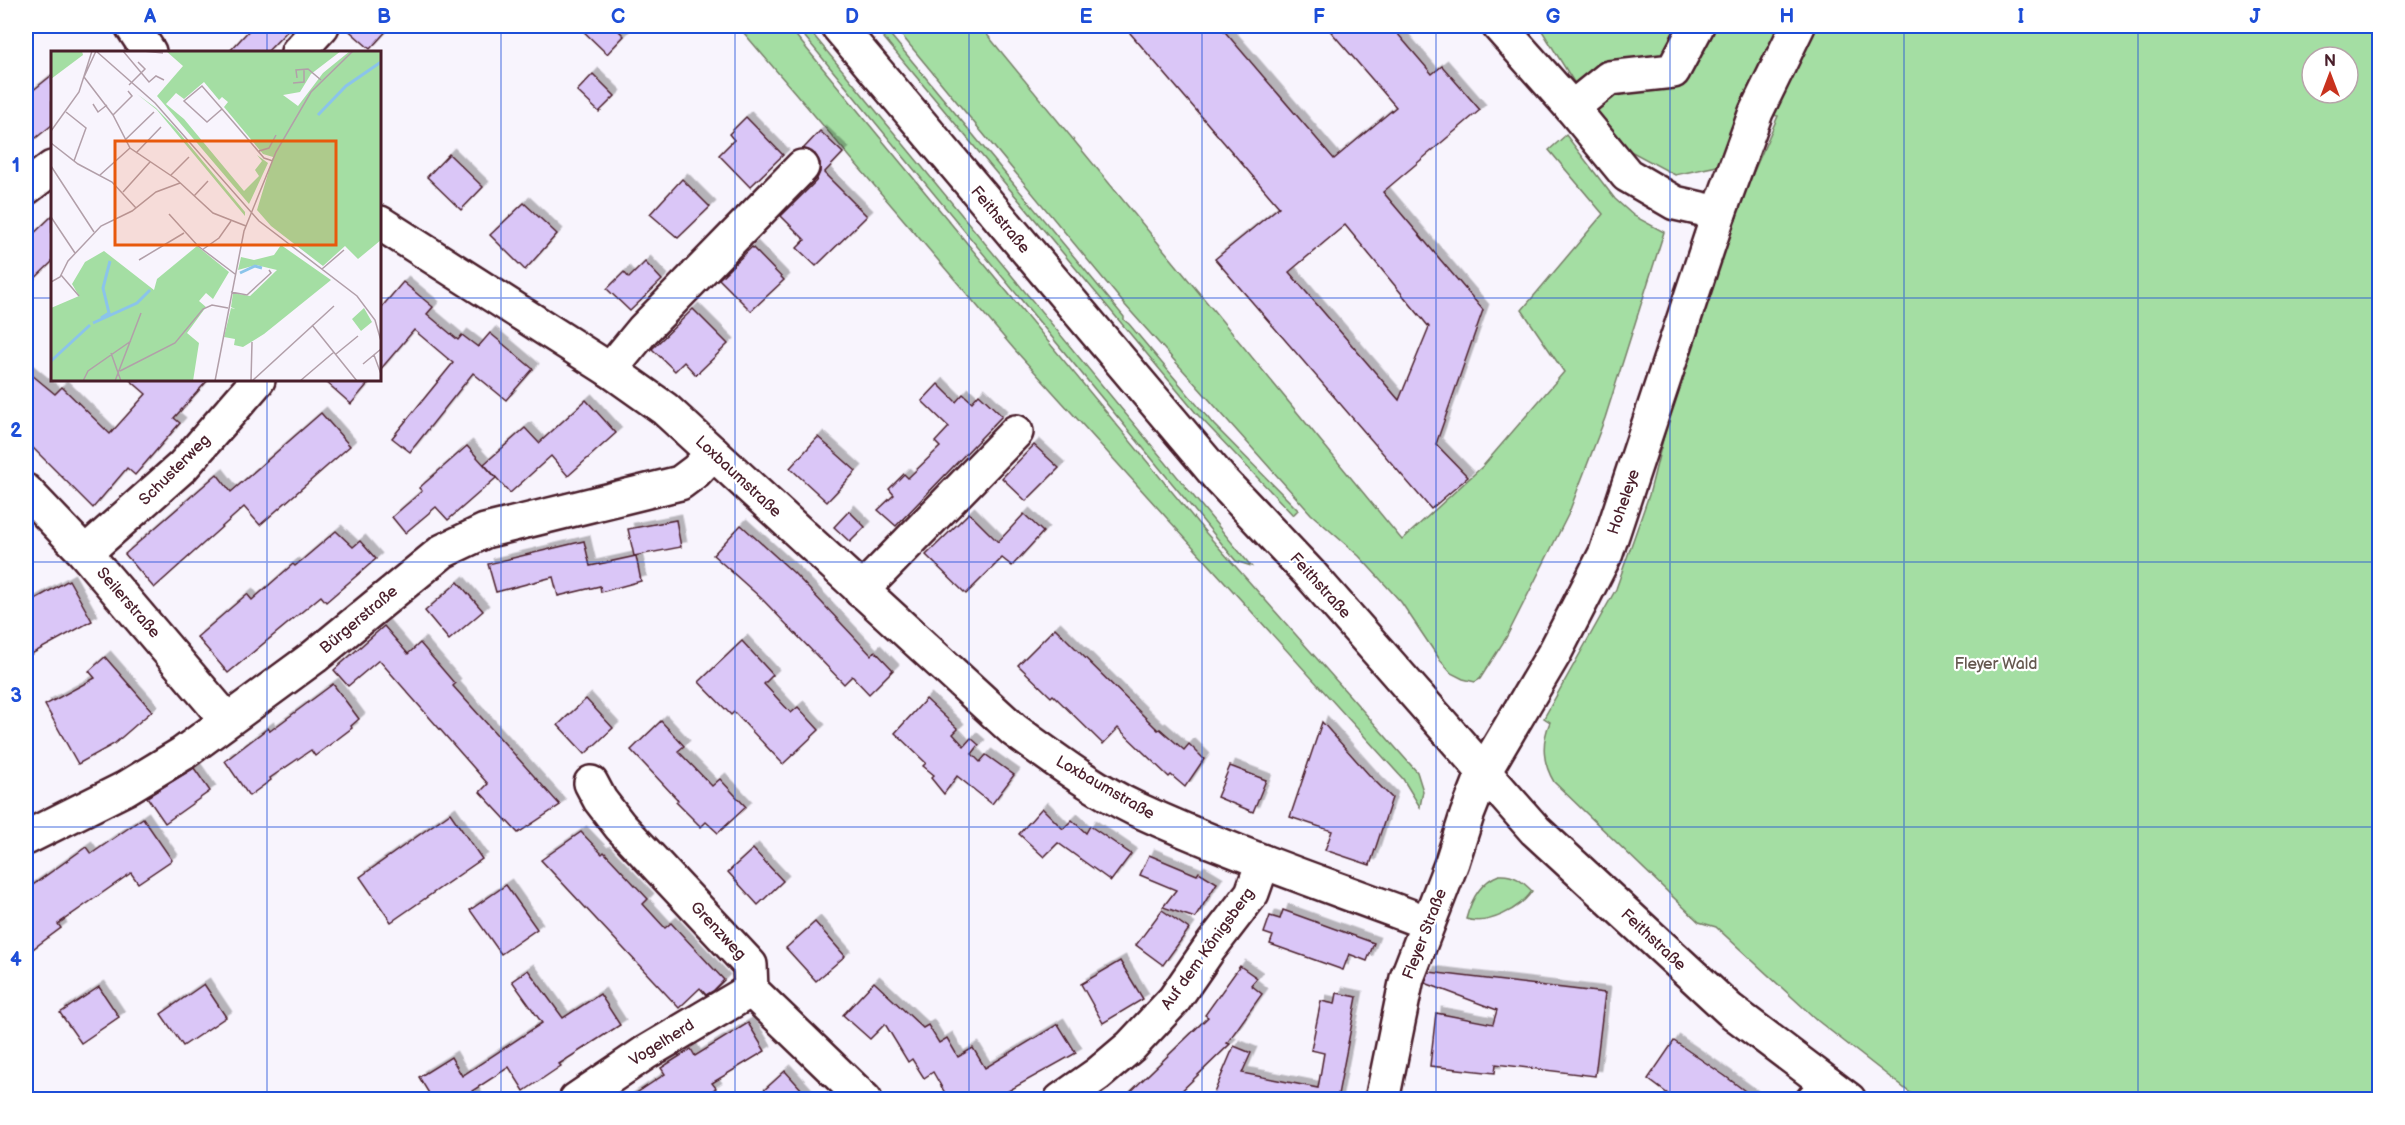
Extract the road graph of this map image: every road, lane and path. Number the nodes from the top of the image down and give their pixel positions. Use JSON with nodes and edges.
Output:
{"nodes":[{"id":1,"x":132,"y":26,"type":"edge"},
{"id":2,"x":322,"y":26,"type":"edge"},
{"id":3,"x":838,"y":26,"type":"edge"},
{"id":4,"x":1498,"y":26,"type":"edge"},
{"id":5,"x":1697,"y":26,"type":"edge"},
{"id":6,"x":1798,"y":26,"type":"edge"},
{"id":7,"x":148,"y":51,"type":"edge"},
{"id":8,"x":299,"y":51,"type":"edge"},
{"id":9,"x":1572,"y":108,"type":"junction"},
{"id":10,"x":802,"y":167,"type":"dead end"},
{"id":11,"x":51,"y":169,"type":"edge"},
{"id":12,"x":26,"y":189,"type":"edge"},
{"id":13,"x":1719,"y":213,"type":"junction"},
{"id":14,"x":382,"y":229,"type":"edge"},
{"id":15,"x":610,"y":370,"type":"junction"},
{"id":16,"x":257,"y":381,"type":"edge"},
{"id":17,"x":1016,"y":432,"type":"dead end"},
{"id":18,"x":713,"y":453,"type":"junction"},
{"id":19,"x":26,"y":490,"type":"edge"},
{"id":20,"x":85,"y":553,"type":"junction"},
{"id":21,"x":861,"y":591,"type":"junction"},
{"id":22,"x":227,"y":720,"type":"junction"},
{"id":23,"x":1484,"y":772,"type":"junction"},
{"id":24,"x":591,"y":783,"type":"dead end"},
{"id":25,"x":26,"y":838,"type":"edge"},
{"id":26,"x":1263,"y":862,"type":"junction"},
{"id":27,"x":1428,"y":923,"type":"junction"},
{"id":28,"x":751,"y":990,"type":"junction"},
{"id":29,"x":1830,"y":1094,"type":"edge"},
{"id":30,"x":576,"y":1100,"type":"edge"},
{"id":31,"x":866,"y":1100,"type":"edge"},
{"id":32,"x":1061,"y":1100,"type":"edge"},
{"id":33,"x":1382,"y":1100,"type":"edge"}],
"edges":[{"from":1,"to":7,"type":"street"},
{"from":2,"to":8,"type":"street"},
{"from":3,"to":23,"type":"street","name":"Feithstraße"},
{"from":4,"to":9,"type":"street"},
{"from":5,"to":9,"type":"street"},
{"from":6,"to":13,"type":"street","name":"Hoheleye"},
{"from":9,"to":13,"type":"street"},
{"from":10,"to":15,"type":"street"},
{"from":11,"to":12,"type":"street"},
{"from":13,"to":23,"type":"street","name":"Hoheleye"},
{"from":14,"to":15,"type":"street","name":"Loxbaumstraße"},
{"from":15,"to":18,"type":"street","name":"Loxbaumstraße"},
{"from":16,"to":20,"type":"street","name":"Schusterweg"},
{"from":17,"to":21,"type":"street"},
{"from":18,"to":21,"type":"street","name":"Loxbaumstraße"},
{"from":18,"to":22,"type":"street","name":"Bürgerstraße"},
{"from":19,"to":20,"type":"street","name":"Seilerstraße"},
{"from":20,"to":22,"type":"street","name":"Seilerstraße"},
{"from":21,"to":26,"type":"street","name":"Loxbaumstraße"},
{"from":22,"to":25,"type":"street","name":"Bürgerstraße"},
{"from":23,"to":27,"type":"street","name":"Fleyer Straße"},
{"from":23,"to":29,"type":"street","name":"Feithstraße"},
{"from":24,"to":28,"type":"street","name":"Grenzweg"},
{"from":26,"to":27,"type":"street","name":"Loxbaumstraße"},
{"from":26,"to":32,"type":"street","name":"Auf dem Königsberg"},
{"from":27,"to":33,"type":"street","name":"Fleyer Straße"},
{"from":28,"to":30,"type":"street","name":"Vogelherd"},
{"from":28,"to":31,"type":"street"}]}
